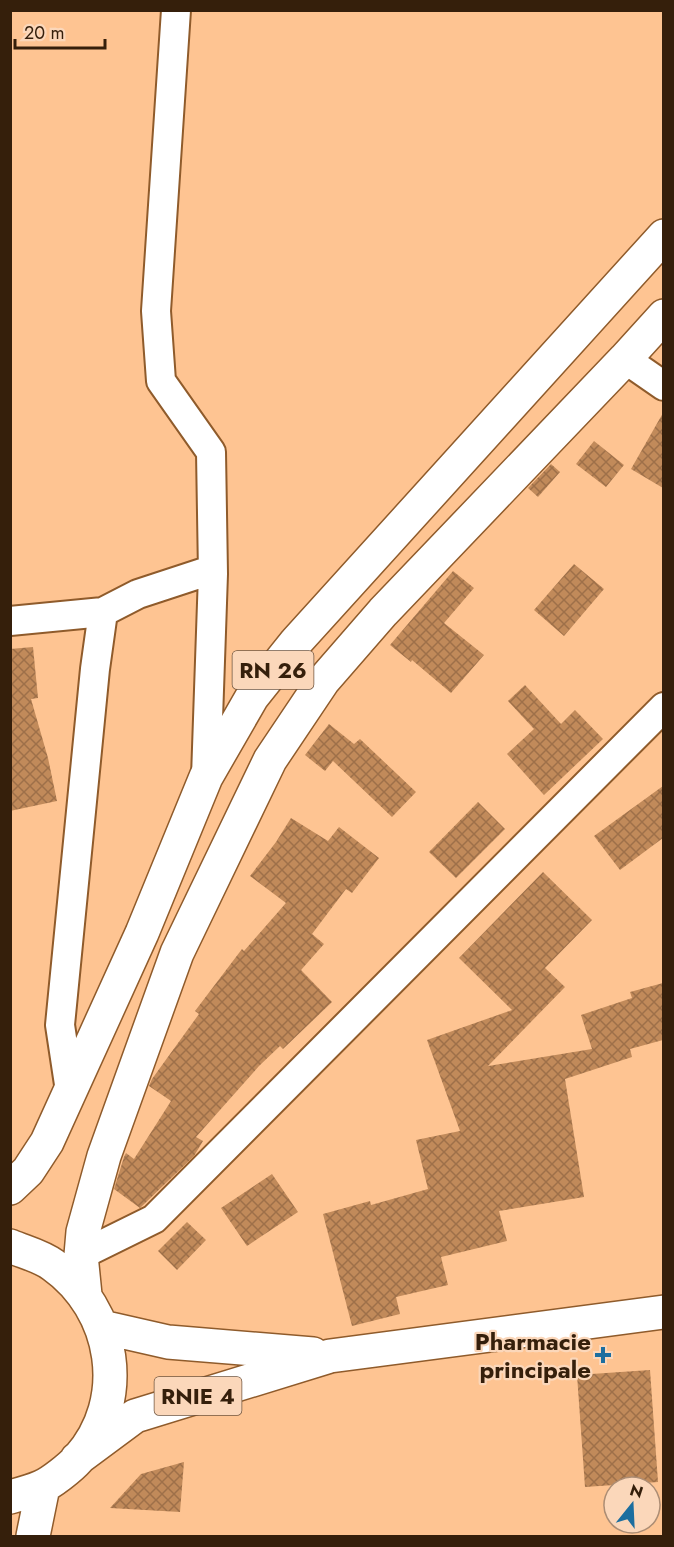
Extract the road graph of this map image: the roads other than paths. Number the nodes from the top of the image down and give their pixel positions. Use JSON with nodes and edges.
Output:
{"nodes":[{"id":1,"x":176,"y":10,"type":"edge"},
{"id":2,"x":663,"y":236,"type":"edge"},
{"id":3,"x":663,"y":316,"type":"edge"},
{"id":4,"x":625,"y":359,"type":"junction"},
{"id":5,"x":663,"y":386,"type":"edge"},
{"id":6,"x":213,"y":574,"type":"junction"},
{"id":7,"x":103,"y":612,"type":"junction"},
{"id":8,"x":10,"y":621,"type":"edge"},
{"id":9,"x":663,"y":707,"type":"edge"},
{"id":10,"x":206,"y":777,"type":"junction"},
{"id":11,"x":70,"y":1091,"type":"junction"},
{"id":12,"x":10,"y":1188,"type":"edge"},
{"id":13,"x":10,"y":1246,"type":"edge"},
{"id":14,"x":81,"y":1255,"type":"junction"},
{"id":15,"x":85,"y":1295,"type":"junction"},
{"id":16,"x":663,"y":1312,"type":"edge"},
{"id":17,"x":102,"y":1326,"type":"junction"},
{"id":18,"x":330,"y":1356,"type":"junction"},
{"id":19,"x":77,"y":1459,"type":"junction"},
{"id":20,"x":43,"y":1486,"type":"junction"},
{"id":21,"x":10,"y":1497,"type":"edge"},
{"id":22,"x":33,"y":1536,"type":"edge"}],
"edges":[{"from":1,"to":6,"type":"street"},
{"from":2,"to":10,"type":"main road","number":"RN 26"},
{"from":3,"to":4,"type":"main road","number":"RN 26"},
{"from":4,"to":5,"type":"street"},
{"from":4,"to":14,"type":"main road","number":"RN 26"},
{"from":6,"to":7,"type":"street"},
{"from":6,"to":10,"type":"street"},
{"from":7,"to":8,"type":"street"},
{"from":7,"to":11,"type":"street"},
{"from":9,"to":14,"type":"street"},
{"from":10,"to":11,"type":"main road","number":"RN 26"},
{"from":11,"to":12,"type":"main road","number":"RN 26"},
{"from":13,"to":15,"type":"main road","number":"RNIE 4"},
{"from":14,"to":15,"type":"main road","number":"RN 26"},
{"from":15,"to":17,"type":"main road","number":"RNIE 4"},
{"from":16,"to":18,"type":"main road","number":"RNIE 4"},
{"from":17,"to":18,"type":"main road","number":"RNIE 4"},
{"from":17,"to":19,"type":"main road","number":"RNIE 4"},
{"from":18,"to":19,"type":"main road","number":"RNIE 4"},
{"from":19,"to":20,"type":"main road","number":"RNIE 4"},
{"from":20,"to":21,"type":"main road","number":"RNIE 4"},
{"from":20,"to":22,"type":"main road"}]}
